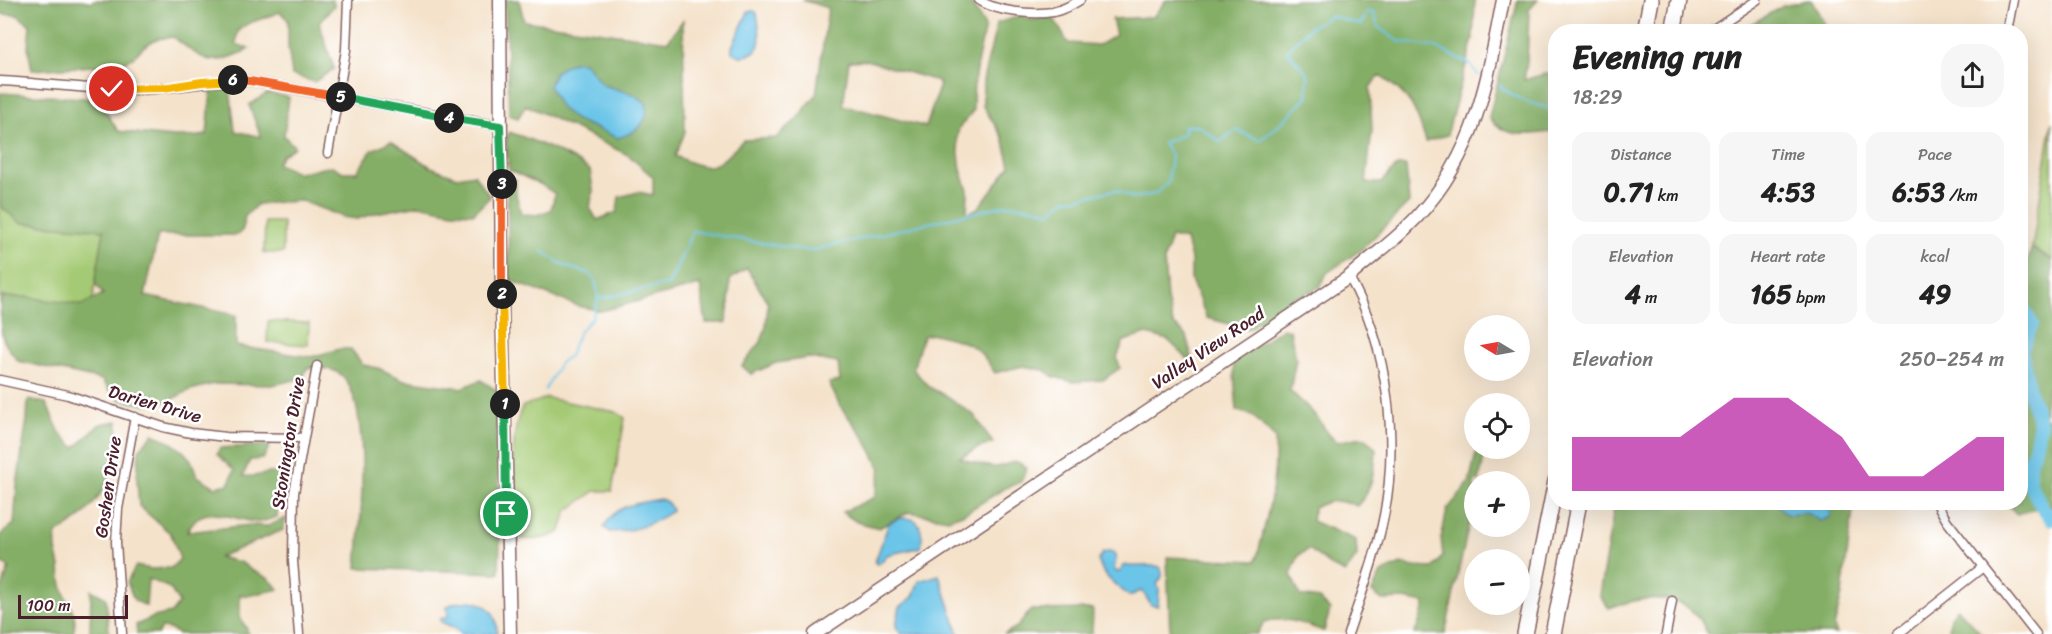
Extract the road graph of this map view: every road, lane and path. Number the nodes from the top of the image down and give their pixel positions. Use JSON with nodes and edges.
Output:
{"nodes":[{"id":1,"x":348,"y":0,"type":"edge"},
{"id":2,"x":500,"y":0,"type":"edge"},
{"id":3,"x":978,"y":0,"type":"edge"},
{"id":4,"x":1080,"y":0,"type":"edge"},
{"id":5,"x":1503,"y":0,"type":"edge"},
{"id":6,"x":1651,"y":0,"type":"edge"},
{"id":7,"x":1679,"y":0,"type":"edge"},
{"id":8,"x":1757,"y":0,"type":"edge"},
{"id":9,"x":2013,"y":0,"type":"edge"},
{"id":10,"x":1646,"y":24,"type":"edge"},
{"id":11,"x":1674,"y":24,"type":"edge"},
{"id":12,"x":1721,"y":24,"type":"edge"},
{"id":13,"x":2008,"y":24,"type":"edge"},
{"id":14,"x":0,"y":81,"type":"edge"},
{"id":15,"x":338,"y":97,"type":"junction"},
{"id":16,"x":500,"y":126,"type":"junction"},
{"id":17,"x":328,"y":153,"type":"dead end"},
{"id":18,"x":1349,"y":277,"type":"junction"},
{"id":19,"x":317,"y":366,"type":"dead end"},
{"id":20,"x":0,"y":380,"type":"edge"},
{"id":21,"x":135,"y":417,"type":"junction"},
{"id":22,"x":303,"y":438,"type":"junction"},
{"id":23,"x":1550,"y":510,"type":"edge"},
{"id":24,"x":1577,"y":510,"type":"edge"},
{"id":25,"x":1941,"y":510,"type":"edge"},
{"id":26,"x":1983,"y":567,"type":"junction"},
{"id":27,"x":1672,"y":601,"type":"dead end"},
{"id":28,"x":122,"y":634,"type":"edge"},
{"id":29,"x":299,"y":634,"type":"edge"},
{"id":30,"x":510,"y":634,"type":"edge"},
{"id":31,"x":815,"y":634,"type":"edge"},
{"id":32,"x":1348,"y":634,"type":"edge"},
{"id":33,"x":1525,"y":634,"type":"edge"},
{"id":34,"x":1553,"y":634,"type":"edge"},
{"id":35,"x":1666,"y":634,"type":"edge"},
{"id":36,"x":1898,"y":634,"type":"edge"},
{"id":37,"x":2037,"y":634,"type":"edge"}],
"edges":[{"from":1,"to":15,"type":"street"},
{"from":2,"to":16,"type":"main road"},
{"from":3,"to":4,"type":"street"},
{"from":5,"to":18,"type":"main road","name":"Valley View Road"},
{"from":6,"to":10,"type":"highway"},
{"from":7,"to":11,"type":"highway"},
{"from":8,"to":12,"type":"street"},
{"from":9,"to":13,"type":"street"},
{"from":14,"to":15,"type":"street"},
{"from":15,"to":16,"type":"street"},
{"from":15,"to":17,"type":"street"},
{"from":16,"to":30,"type":"main road"},
{"from":18,"to":31,"type":"main road","name":"Valley View Road"},
{"from":18,"to":32,"type":"street"},
{"from":19,"to":22,"type":"street","name":"Stonington Drive"},
{"from":20,"to":21,"type":"street","name":"Darien Drive"},
{"from":21,"to":22,"type":"street","name":"Darien Drive"},
{"from":21,"to":28,"type":"street","name":"Goshen Drive"},
{"from":22,"to":29,"type":"street","name":"Stonington Drive"},
{"from":23,"to":33,"type":"highway"},
{"from":24,"to":34,"type":"highway"},
{"from":25,"to":26,"type":"street"},
{"from":26,"to":36,"type":"street"},
{"from":26,"to":37,"type":"street"},
{"from":27,"to":35,"type":"street"}]}
